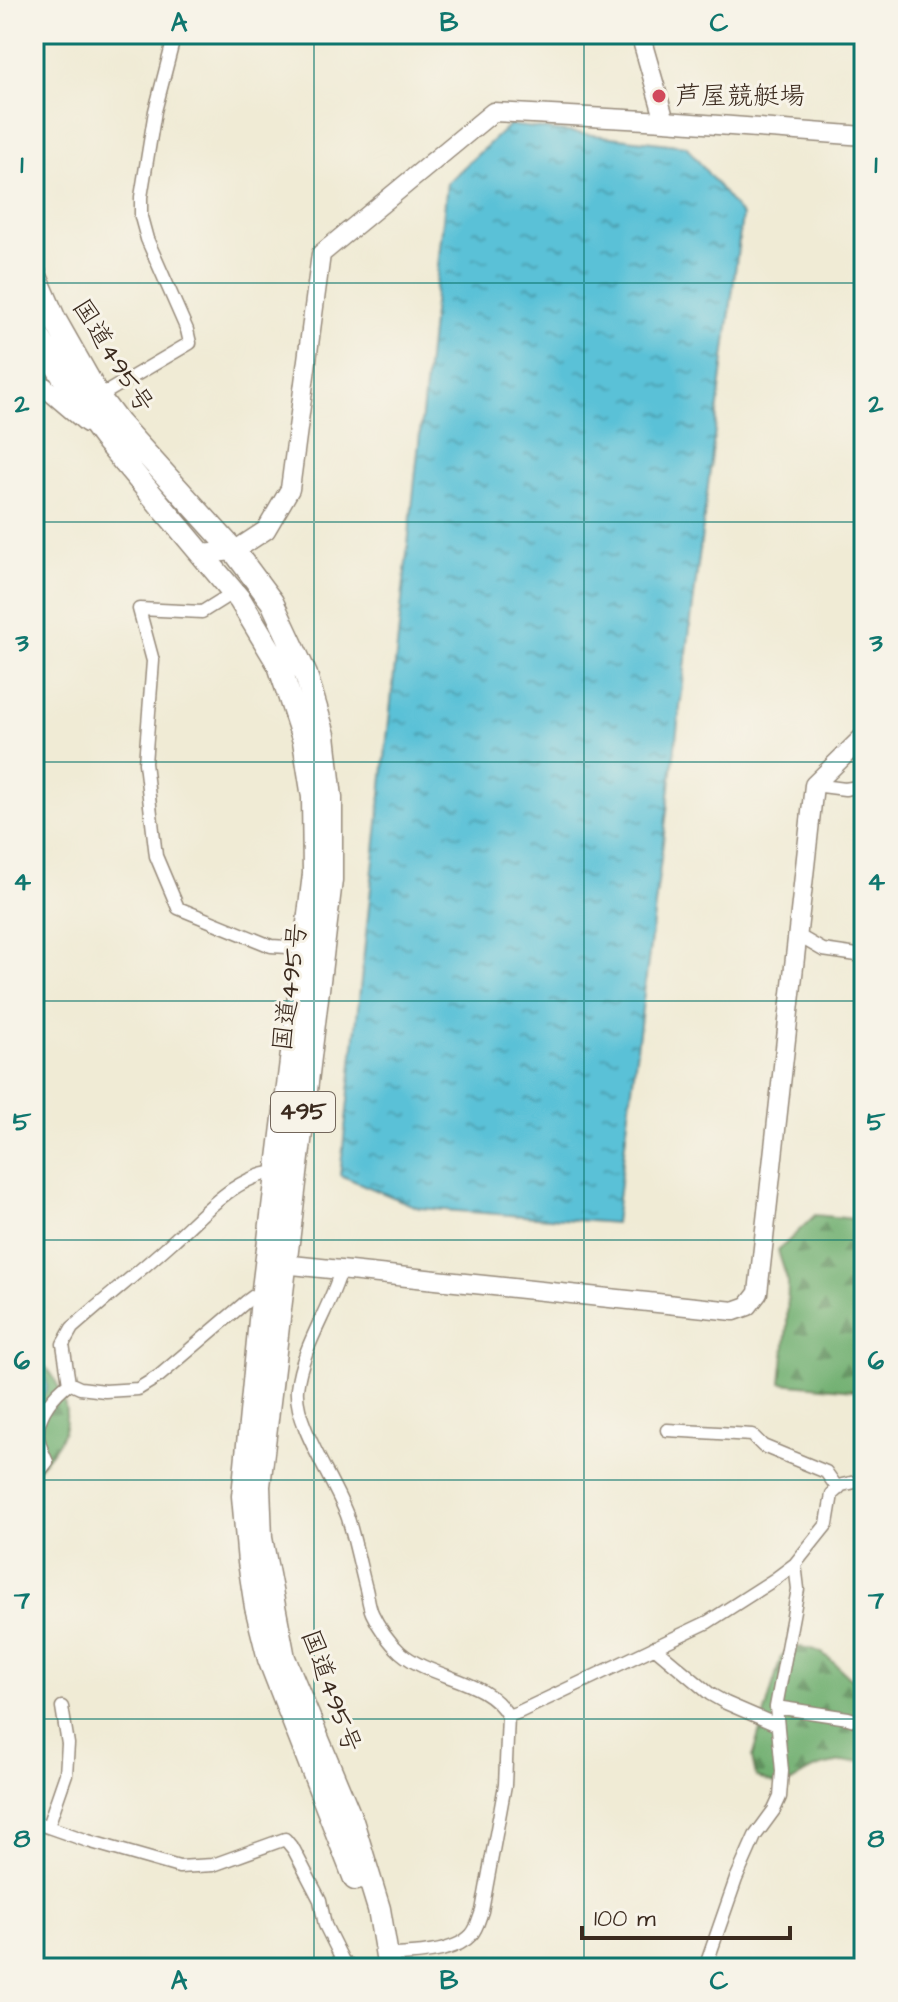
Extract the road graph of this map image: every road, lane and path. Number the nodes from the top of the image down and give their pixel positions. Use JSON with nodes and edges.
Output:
{"nodes":[{"id":1,"x":175,"y":34,"type":"edge"},
{"id":2,"x":640,"y":34,"type":"edge"},
{"id":3,"x":665,"y":121,"type":"junction"},
{"id":4,"x":864,"y":136,"type":"edge"},
{"id":5,"x":34,"y":272,"type":"edge"},
{"id":6,"x":35,"y":332,"type":"edge"},
{"id":7,"x":34,"y":378,"type":"edge"},
{"id":8,"x":90,"y":402,"type":"junction"},
{"id":9,"x":104,"y":438,"type":"junction"},
{"id":10,"x":234,"y":551,"type":"junction"},
{"id":11,"x":202,"y":554,"type":"junction"},
{"id":12,"x":234,"y":592,"type":"junction"},
{"id":13,"x":864,"y":736,"type":"edge"},
{"id":14,"x":814,"y":785,"type":"junction"},
{"id":15,"x":864,"y":786,"type":"edge"},
{"id":16,"x":797,"y":935,"type":"junction"},
{"id":17,"x":305,"y":948,"type":"junction"},
{"id":18,"x":864,"y":956,"type":"edge"},
{"id":19,"x":277,"y":1172,"type":"junction"},
{"id":20,"x":276,"y":1264,"type":"junction"},
{"id":21,"x":341,"y":1270,"type":"junction"},
{"id":22,"x":263,"y":1289,"type":"junction"},
{"id":23,"x":69,"y":1383,"type":"junction"},
{"id":24,"x":667,"y":1430,"type":"dead end"},
{"id":25,"x":34,"y":1478,"type":"edge"},
{"id":26,"x":864,"y":1480,"type":"edge"},
{"id":27,"x":838,"y":1489,"type":"junction"},
{"id":28,"x":795,"y":1564,"type":"junction"},
{"id":29,"x":654,"y":1647,"type":"junction"},
{"id":30,"x":62,"y":1707,"type":"dead end"},
{"id":31,"x":776,"y":1707,"type":"junction"},
{"id":32,"x":508,"y":1716,"type":"junction"},
{"id":33,"x":864,"y":1723,"type":"edge"},
{"id":34,"x":777,"y":1725,"type":"junction"},
{"id":35,"x":34,"y":1822,"type":"edge"},
{"id":36,"x":48,"y":1826,"type":"junction"},
{"id":37,"x":384,"y":1964,"type":"edge"},
{"id":38,"x":352,"y":1968,"type":"edge"},
{"id":39,"x":705,"y":1968,"type":"edge"}],
"edges":[{"from":1,"to":8,"type":"street"},
{"from":2,"to":3,"type":"street"},
{"from":3,"to":4,"type":"street"},
{"from":3,"to":10,"type":"street"},
{"from":5,"to":8,"type":"highway","name":"国道495号","number":"495"},
{"from":6,"to":8,"type":"highway","name":"国道495号","number":"495"},
{"from":7,"to":9,"type":"street"},
{"from":8,"to":9,"type":"highway","name":"国道495号","number":"495"},
{"from":8,"to":10,"type":"highway","name":"国道495号","number":"495"},
{"from":9,"to":11,"type":"highway","name":"国道495号","number":"495"},
{"from":10,"to":11,"type":"street"},
{"from":10,"to":20,"type":"highway","name":"国道495号","number":"495"},
{"from":11,"to":12,"type":"highway","name":"国道495号","number":"495"},
{"from":12,"to":17,"type":"highway","name":"国道495号","number":"495"},
{"from":12,"to":17,"type":"street"},
{"from":13,"to":14,"type":"street"},
{"from":14,"to":15,"type":"street"},
{"from":14,"to":16,"type":"street"},
{"from":16,"to":18,"type":"street"},
{"from":16,"to":21,"type":"street"},
{"from":17,"to":19,"type":"highway","name":"国道495号","number":"495"},
{"from":19,"to":20,"type":"highway","name":"国道495号","number":"495"},
{"from":19,"to":23,"type":"street"},
{"from":20,"to":21,"type":"street"},
{"from":20,"to":22,"type":"highway","name":"国道495号","number":"495"},
{"from":20,"to":37,"type":"highway","name":"国道495号","number":"495"},
{"from":21,"to":32,"type":"street"},
{"from":22,"to":23,"type":"street"},
{"from":22,"to":37,"type":"highway","name":"国道495号","number":"495"},
{"from":23,"to":25,"type":"street"},
{"from":24,"to":27,"type":"street"},
{"from":26,"to":27,"type":"street"},
{"from":27,"to":28,"type":"street"},
{"from":28,"to":29,"type":"street"},
{"from":28,"to":31,"type":"street"},
{"from":29,"to":32,"type":"street"},
{"from":29,"to":34,"type":"street"},
{"from":30,"to":36,"type":"street"},
{"from":31,"to":33,"type":"street"},
{"from":31,"to":34,"type":"street"},
{"from":32,"to":37,"type":"street"},
{"from":34,"to":39,"type":"street"},
{"from":35,"to":36,"type":"street"},
{"from":36,"to":38,"type":"street"}]}
